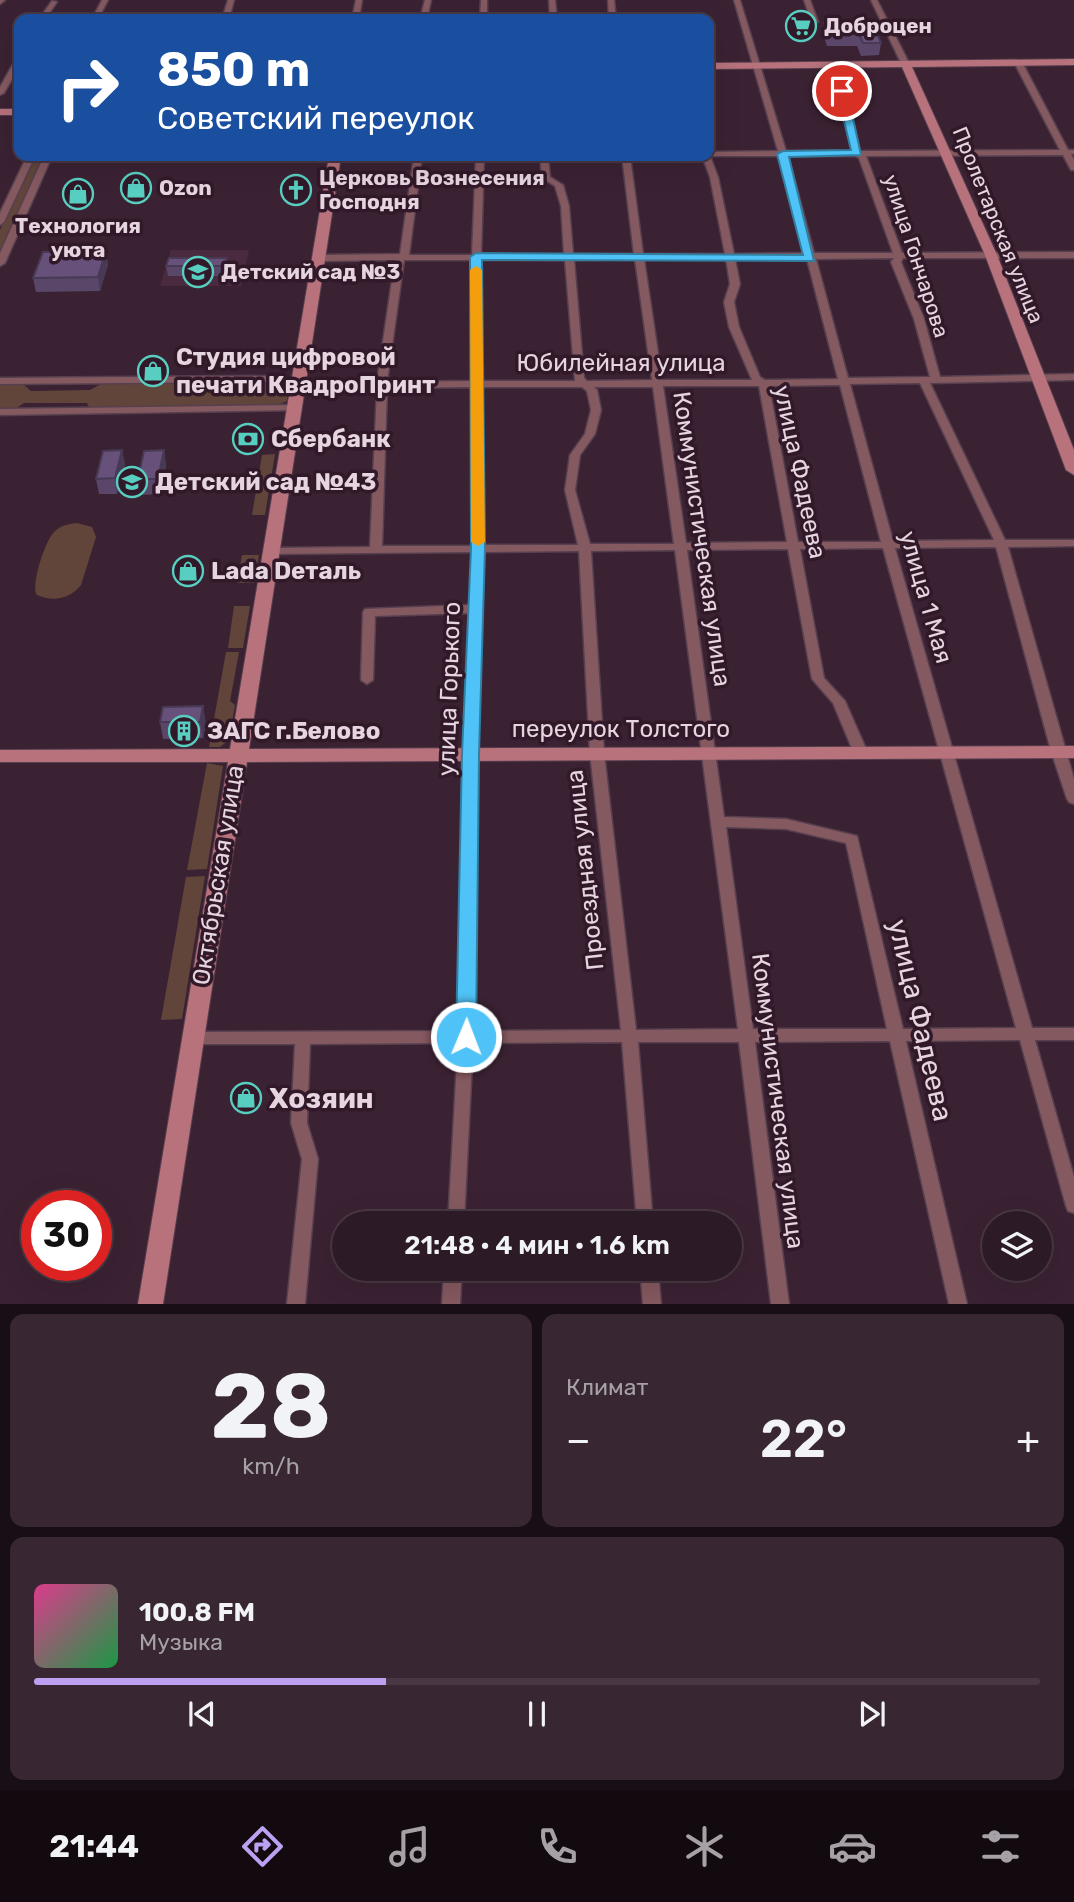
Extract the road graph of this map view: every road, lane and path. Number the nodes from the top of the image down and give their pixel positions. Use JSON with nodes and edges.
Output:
{"nodes":[{"id":1,"x":737,"y":0,"type":"edge"},
{"id":2,"x":807,"y":0,"type":"edge"},
{"id":3,"x":874,"y":0,"type":"edge"},
{"id":4,"x":54,"y":2,"type":"dead end"},
{"id":5,"x":46,"y":14,"type":"edge"},
{"id":6,"x":815,"y":20,"type":"dead end"},
{"id":7,"x":1074,"y":63,"type":"edge"},
{"id":8,"x":1019,"y":64,"type":"junction"},
{"id":9,"x":906,"y":65,"type":"junction"},
{"id":10,"x":714,"y":66,"type":"edge"},
{"id":11,"x":754,"y":66,"type":"junction"},
{"id":12,"x":835,"y":66,"type":"junction"},
{"id":13,"x":14,"y":69,"type":"edge"},
{"id":14,"x":0,"y":93,"type":"edge"},
{"id":15,"x":946,"y":152,"type":"junction"},
{"id":16,"x":1070,"y":152,"type":"edge"},
{"id":17,"x":857,"y":153,"type":"junction"},
{"id":18,"x":783,"y":154,"type":"junction"},
{"id":19,"x":714,"y":155,"type":"edge"},
{"id":20,"x":29,"y":161,"type":"edge"},
{"id":21,"x":46,"y":161,"type":"edge"},
{"id":22,"x":334,"y":161,"type":"edge"},
{"id":23,"x":417,"y":161,"type":"edge"},
{"id":24,"x":480,"y":161,"type":"edge"},
{"id":25,"x":544,"y":161,"type":"edge"},
{"id":26,"x":627,"y":161,"type":"edge"},
{"id":27,"x":709,"y":161,"type":"edge"},
{"id":28,"x":1074,"y":167,"type":"edge"},
{"id":29,"x":0,"y":222,"type":"edge"},
{"id":30,"x":991,"y":255,"type":"junction"},
{"id":31,"x":1074,"y":255,"type":"edge"},
{"id":32,"x":402,"y":257,"type":"junction"},
{"id":33,"x":476,"y":257,"type":"junction"},
{"id":34,"x":637,"y":257,"type":"junction"},
{"id":35,"x":730,"y":257,"type":"junction"},
{"id":36,"x":899,"y":257,"type":"junction"},
{"id":37,"x":319,"y":258,"type":"junction"},
{"id":38,"x":570,"y":258,"type":"junction"},
{"id":39,"x":810,"y":258,"type":"junction"},
{"id":40,"x":0,"y":263,"type":"edge"},
{"id":41,"x":1074,"y":377,"type":"edge"},
{"id":42,"x":1037,"y":378,"type":"junction"},
{"id":43,"x":930,"y":380,"type":"junction"},
{"id":44,"x":0,"y":381,"type":"edge"},
{"id":45,"x":846,"y":382,"type":"junction"},
{"id":46,"x":763,"y":383,"type":"junction"},
{"id":47,"x":479,"y":384,"type":"junction"},
{"id":48,"x":586,"y":384,"type":"junction"},
{"id":49,"x":658,"y":384,"type":"junction"},
{"id":50,"x":296,"y":385,"type":"junction"},
{"id":51,"x":382,"y":385,"type":"junction"},
{"id":52,"x":292,"y":408,"type":"junction"},
{"id":53,"x":0,"y":412,"type":"edge"},
{"id":54,"x":1074,"y":470,"type":"edge"},
{"id":55,"x":1074,"y":543,"type":"edge"},
{"id":56,"x":1001,"y":544,"type":"junction"},
{"id":57,"x":888,"y":545,"type":"junction"},
{"id":58,"x":793,"y":546,"type":"junction"},
{"id":59,"x":680,"y":547,"type":"junction"},
{"id":60,"x":585,"y":548,"type":"junction"},
{"id":61,"x":478,"y":549,"type":"junction"},
{"id":62,"x":376,"y":550,"type":"junction"},
{"id":63,"x":271,"y":551,"type":"junction"},
{"id":64,"x":476,"y":609,"type":"junction"},
{"id":65,"x":367,"y":680,"type":"dead end"},
{"id":66,"x":860,"y":751,"type":"junction"},
{"id":67,"x":1066,"y":751,"type":"edge"},
{"id":68,"x":948,"y":752,"type":"junction"},
{"id":69,"x":597,"y":753,"type":"junction"},
{"id":70,"x":709,"y":753,"type":"junction"},
{"id":71,"x":470,"y":754,"type":"junction"},
{"id":72,"x":238,"y":755,"type":"junction"},
{"id":73,"x":0,"y":756,"type":"edge"},
{"id":74,"x":1074,"y":799,"type":"edge"},
{"id":75,"x":719,"y":821,"type":"junction"},
{"id":76,"x":1028,"y":1034,"type":"junction"},
{"id":77,"x":1074,"y":1034,"type":"edge"},
{"id":78,"x":748,"y":1035,"type":"junction"},
{"id":79,"x":898,"y":1035,"type":"junction"},
{"id":80,"x":303,"y":1037,"type":"junction"},
{"id":81,"x":466,"y":1037,"type":"junction"},
{"id":82,"x":628,"y":1037,"type":"junction"},
{"id":83,"x":192,"y":1038,"type":"junction"},
{"id":84,"x":1074,"y":1206,"type":"edge"},
{"id":85,"x":457,"y":1211,"type":"edge"},
{"id":86,"x":644,"y":1211,"type":"edge"},
{"id":87,"x":452,"y":1281,"type":"edge"},
{"id":88,"x":650,"y":1281,"type":"edge"},
{"id":89,"x":150,"y":1304,"type":"edge"},
{"id":90,"x":296,"y":1304,"type":"edge"},
{"id":91,"x":451,"y":1304,"type":"edge"},
{"id":92,"x":652,"y":1304,"type":"edge"},
{"id":93,"x":780,"y":1304,"type":"edge"},
{"id":94,"x":957,"y":1304,"type":"edge"}],
"edges":[{"from":1,"to":11,"type":"street","name":"улица 1 Мая"},
{"from":2,"to":6,"type":"street"},
{"from":3,"to":9,"type":"street","name":"Пролетарская улица"},
{"from":4,"to":5,"type":"street"},
{"from":7,"to":8,"type":"street"},
{"from":8,"to":9,"type":"street"},
{"from":8,"to":16,"type":"street"},
{"from":9,"to":12,"type":"street"},
{"from":9,"to":15,"type":"street","name":"Пролетарская улица"},
{"from":10,"to":11,"type":"street"},
{"from":11,"to":12,"type":"street"},
{"from":11,"to":18,"type":"street","name":"улица 1 Мая"},
{"from":12,"to":17,"type":"street","name":"улица Гончарова"},
{"from":13,"to":14,"type":"street"},
{"from":15,"to":16,"type":"street"},
{"from":15,"to":17,"type":"street"},
{"from":15,"to":30,"type":"street","name":"Пролетарская улица"},
{"from":16,"to":28,"type":"street"},
{"from":17,"to":18,"type":"street"},
{"from":17,"to":36,"type":"street","name":"улица Гончарова"},
{"from":18,"to":19,"type":"street"},
{"from":18,"to":39,"type":"street","name":"улица 1 Мая"},
{"from":20,"to":29,"type":"street"},
{"from":21,"to":40,"type":"street"},
{"from":22,"to":37,"type":"street","name":"Октябрьская улица"},
{"from":23,"to":32,"type":"street"},
{"from":24,"to":33,"type":"street","name":"улица Горького"},
{"from":25,"to":38,"type":"street","name":"Проездная улица"},
{"from":26,"to":34,"type":"street","name":"Коммунистическая улица"},
{"from":27,"to":35,"type":"street","name":"улица Фадеева"},
{"from":30,"to":31,"type":"street"},
{"from":30,"to":36,"type":"street"},
{"from":30,"to":42,"type":"street","name":"Пролетарская улица"},
{"from":32,"to":33,"type":"street"},
{"from":32,"to":37,"type":"street"},
{"from":32,"to":51,"type":"street"},
{"from":33,"to":38,"type":"street"},
{"from":33,"to":47,"type":"street","name":"улица Горького"},
{"from":34,"to":35,"type":"street"},
{"from":34,"to":38,"type":"street"},
{"from":34,"to":49,"type":"street","name":"Коммунистическая улица"},
{"from":35,"to":39,"type":"street"},
{"from":35,"to":46,"type":"street","name":"улица Фадеева"},
{"from":36,"to":39,"type":"street"},
{"from":36,"to":43,"type":"street","name":"улица Гончарова"},
{"from":37,"to":50,"type":"street","name":"Октябрьская улица"},
{"from":38,"to":48,"type":"street","name":"Проездная улица"},
{"from":39,"to":45,"type":"street","name":"улица 1 Мая"},
{"from":41,"to":42,"type":"street","name":"Юбилейная улица"},
{"from":42,"to":43,"type":"street","name":"Юбилейная улица"},
{"from":42,"to":54,"type":"street","name":"Пролетарская улица"},
{"from":43,"to":45,"type":"street","name":"Юбилейная улица"},
{"from":43,"to":56,"type":"street","name":"улица Гончарова"},
{"from":44,"to":50,"type":"street","name":"Юбилейная улица"},
{"from":45,"to":46,"type":"street","name":"Юбилейная улица"},
{"from":45,"to":57,"type":"street","name":"улица 1 Мая"},
{"from":46,"to":49,"type":"street","name":"Юбилейная улица"},
{"from":46,"to":58,"type":"street","name":"улица Фадеева"},
{"from":47,"to":48,"type":"street","name":"Юбилейная улица"},
{"from":47,"to":51,"type":"street","name":"Юбилейная улица"},
{"from":47,"to":61,"type":"street","name":"улица Горького"},
{"from":48,"to":49,"type":"street","name":"Юбилейная улица"},
{"from":48,"to":60,"type":"street","name":"Проездная улица"},
{"from":49,"to":59,"type":"street","name":"Коммунистическая улица"},
{"from":50,"to":51,"type":"street","name":"Юбилейная улица"},
{"from":50,"to":52,"type":"street","name":"Октябрьская улица"},
{"from":51,"to":62,"type":"street"},
{"from":52,"to":53,"type":"street"},
{"from":52,"to":63,"type":"street","name":"Октябрьская улица"},
{"from":55,"to":56,"type":"street"},
{"from":56,"to":57,"type":"street"},
{"from":56,"to":67,"type":"street","name":"улица Гончарова"},
{"from":57,"to":58,"type":"street"},
{"from":57,"to":68,"type":"street","name":"улица 1 Мая"},
{"from":58,"to":59,"type":"street"},
{"from":58,"to":66,"type":"street","name":"улица Фадеева"},
{"from":59,"to":60,"type":"street"},
{"from":59,"to":70,"type":"street","name":"Коммунистическая улица"},
{"from":60,"to":61,"type":"street"},
{"from":60,"to":69,"type":"street","name":"Проездная улица"},
{"from":61,"to":62,"type":"street"},
{"from":61,"to":64,"type":"street","name":"улица Горького"},
{"from":62,"to":63,"type":"street"},
{"from":63,"to":72,"type":"street","name":"Октябрьская улица"},
{"from":64,"to":65,"type":"street"},
{"from":64,"to":71,"type":"street","name":"улица Горького"},
{"from":66,"to":68,"type":"street","name":"переулок Толстого"},
{"from":66,"to":70,"type":"street","name":"переулок Толстого"},
{"from":67,"to":68,"type":"street","name":"переулок Толстого"},
{"from":67,"to":74,"type":"street","name":"улица Гончарова"},
{"from":68,"to":76,"type":"street","name":"улица 1 Мая"},
{"from":69,"to":70,"type":"street","name":"переулок Толстого"},
{"from":69,"to":71,"type":"street","name":"переулок Толстого"},
{"from":69,"to":82,"type":"street","name":"Проездная улица"},
{"from":70,"to":75,"type":"street","name":"Коммунистическая улица"},
{"from":71,"to":72,"type":"street","name":"переулок Толстого"},
{"from":71,"to":81,"type":"street","name":"улица Горького"},
{"from":72,"to":73,"type":"street","name":"переулок Толстого"},
{"from":72,"to":83,"type":"street","name":"Октябрьская улица"},
{"from":75,"to":78,"type":"street","name":"Коммунистическая улица"},
{"from":75,"to":79,"type":"street","name":"улица Фадеева"},
{"from":76,"to":77,"type":"street"},
{"from":76,"to":79,"type":"street"},
{"from":76,"to":84,"type":"street","name":"улица 1 Мая"},
{"from":78,"to":79,"type":"street"},
{"from":78,"to":82,"type":"street"},
{"from":78,"to":93,"type":"street","name":"Коммунистическая улица"},
{"from":79,"to":94,"type":"street","name":"улица Фадеева"},
{"from":80,"to":81,"type":"street"},
{"from":80,"to":83,"type":"street"},
{"from":80,"to":90,"type":"street"},
{"from":81,"to":82,"type":"street"},
{"from":81,"to":85,"type":"street","name":"улица Горького"},
{"from":82,"to":86,"type":"street","name":"Проездная улица"},
{"from":83,"to":89,"type":"street","name":"Октябрьская улица"},
{"from":87,"to":91,"type":"street"},
{"from":88,"to":92,"type":"street"}]}
